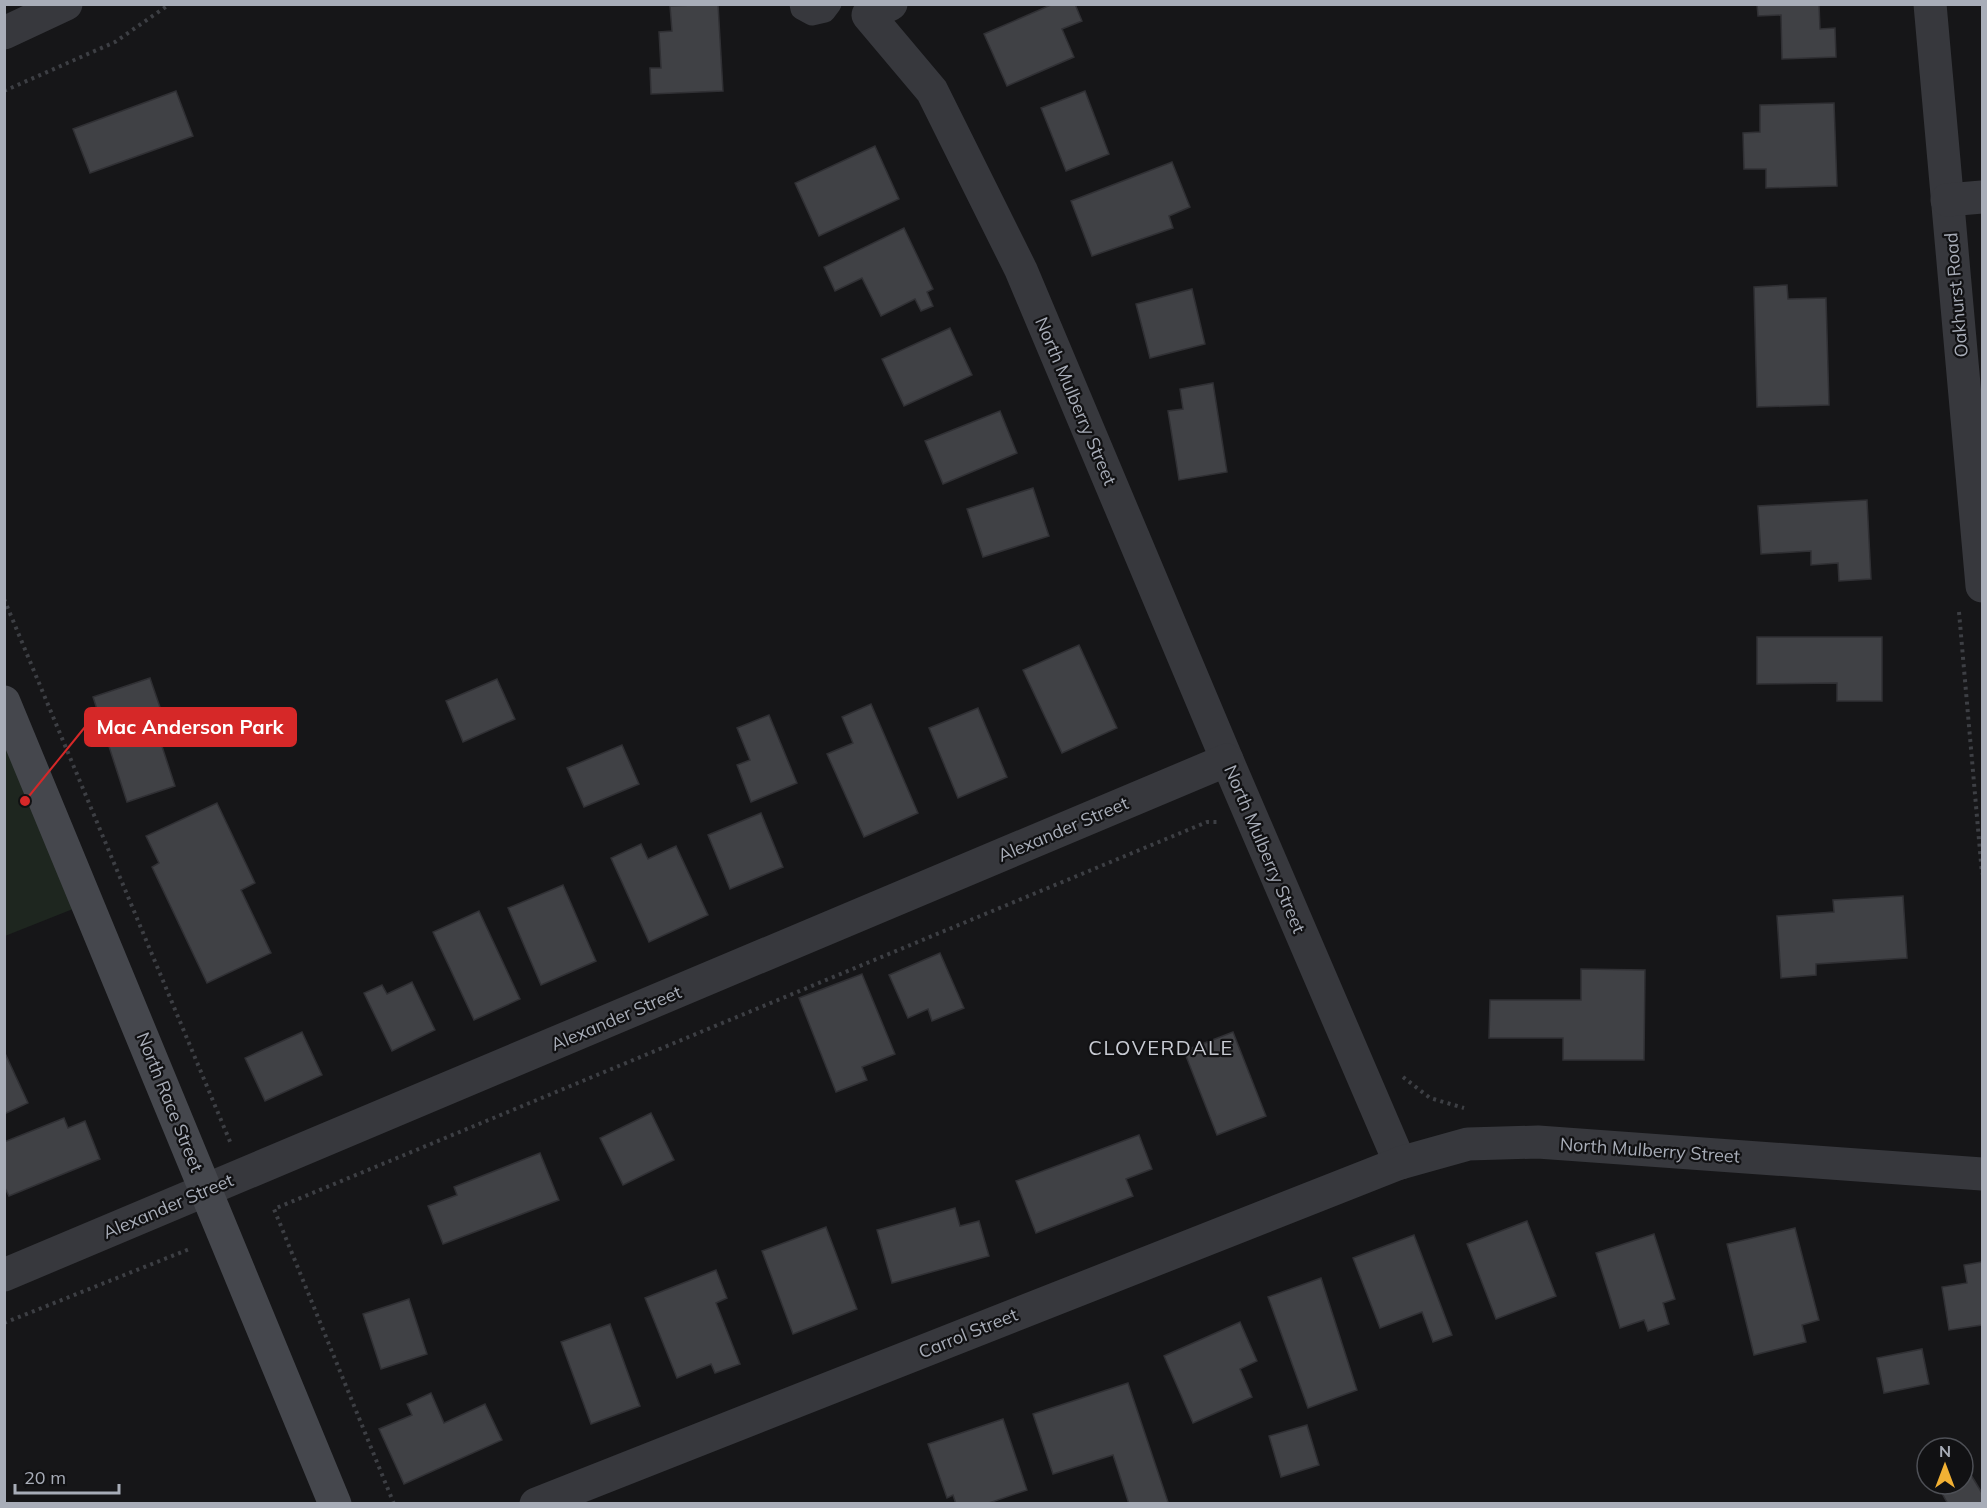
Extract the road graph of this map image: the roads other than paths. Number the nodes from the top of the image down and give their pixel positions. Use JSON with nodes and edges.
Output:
{"nodes":[{"id":1,"x":66,"y":4,"type":"edge"},
{"id":2,"x":800,"y":4,"type":"edge"},
{"id":3,"x":831,"y":4,"type":"edge"},
{"id":4,"x":838,"y":4,"type":"edge"},
{"id":5,"x":1930,"y":4,"type":"edge"},
{"id":6,"x":879,"y":10,"type":"edge"},
{"id":7,"x":4,"y":33,"type":"edge"},
{"id":8,"x":1983,"y":197,"type":"edge"},
{"id":9,"x":1947,"y":200,"type":"junction"},
{"id":10,"x":1983,"y":586,"type":"edge"},
{"id":11,"x":4,"y":702,"type":"edge"},
{"id":12,"x":1227,"y":760,"type":"junction"},
{"id":13,"x":1400,"y":1163,"type":"junction"},
{"id":14,"x":1983,"y":1174,"type":"edge"},
{"id":15,"x":206,"y":1190,"type":"junction"},
{"id":16,"x":4,"y":1275,"type":"edge"},
{"id":17,"x":335,"y":1503,"type":"edge"},
{"id":18,"x":537,"y":1503,"type":"edge"}],
"edges":[{"from":1,"to":7,"type":"street"},
{"from":2,"to":3,"type":"lane"},
{"from":4,"to":6,"type":"lane"},
{"from":5,"to":9,"type":"street","name":"Oakhurst Road"},
{"from":6,"to":12,"type":"street","name":"North Mulberry Street"},
{"from":8,"to":9,"type":"street"},
{"from":9,"to":10,"type":"street","name":"Oakhurst Road"},
{"from":11,"to":15,"type":"street","name":"North Race Street"},
{"from":12,"to":13,"type":"street","name":"North Mulberry Street"},
{"from":12,"to":15,"type":"street","name":"Alexander Street"},
{"from":13,"to":14,"type":"street","name":"North Mulberry Street"},
{"from":13,"to":18,"type":"street","name":"Carrol Street"},
{"from":15,"to":16,"type":"street","name":"Alexander Street"},
{"from":15,"to":17,"type":"street","name":"North Race Street"}]}
